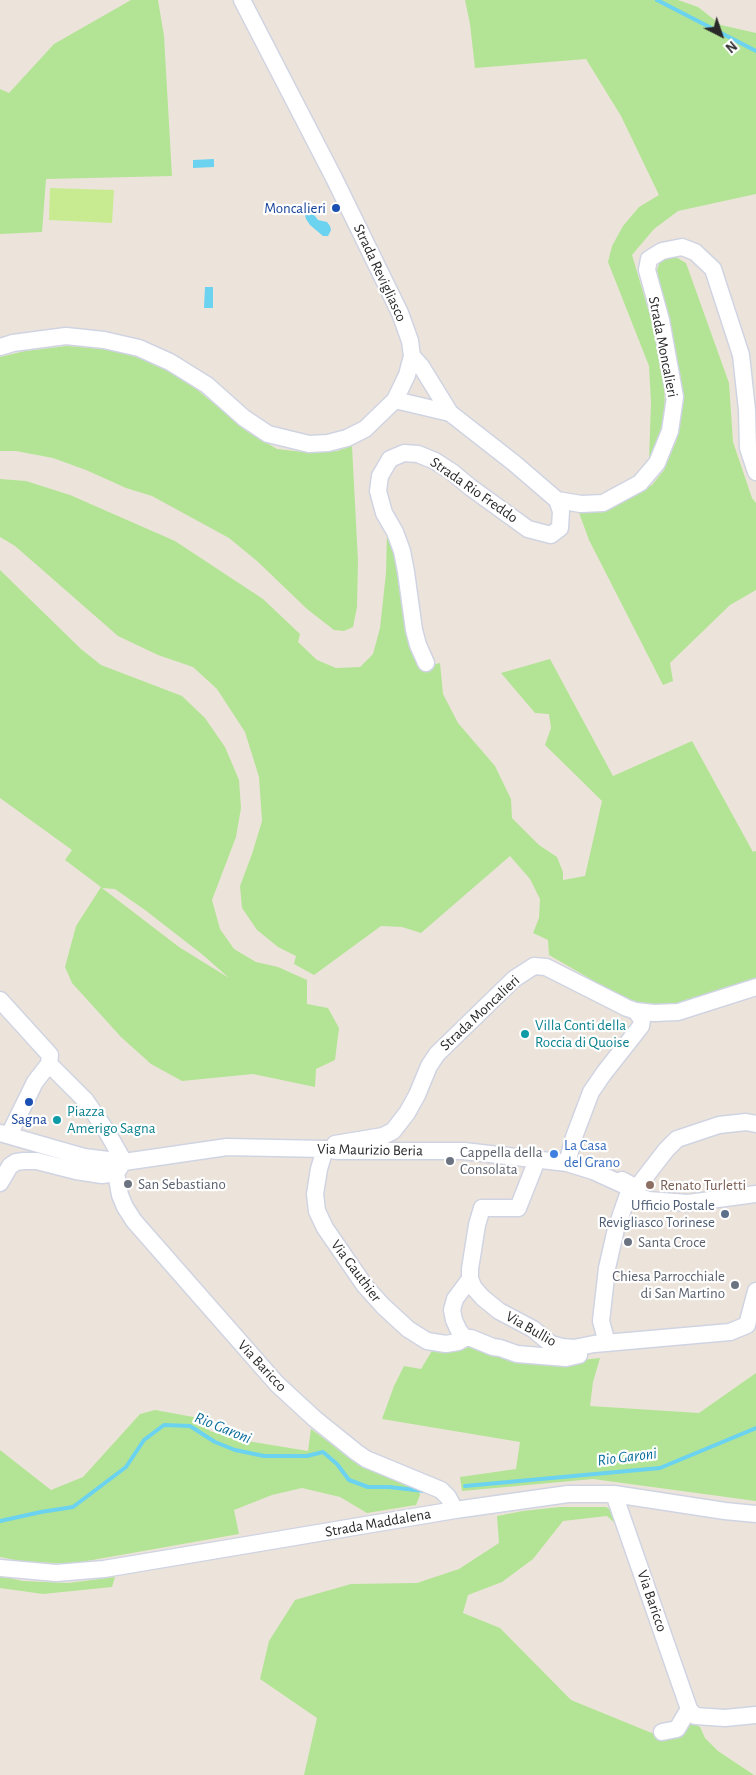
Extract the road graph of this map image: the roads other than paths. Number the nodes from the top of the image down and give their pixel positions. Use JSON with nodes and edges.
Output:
{"nodes":[{"id":1,"x":242,"y":0,"type":"edge"},
{"id":2,"x":0,"y":346,"type":"edge"},
{"id":3,"x":412,"y":356,"type":"junction"},
{"id":4,"x":395,"y":400,"type":"junction"},
{"id":5,"x":450,"y":413,"type":"junction"},
{"id":6,"x":756,"y":472,"type":"edge"},
{"id":7,"x":557,"y":500,"type":"junction"},
{"id":8,"x":426,"y":663,"type":"dead end"},
{"id":9,"x":508,"y":972,"type":"dead end"},
{"id":10,"x":756,"y":987,"type":"edge"},
{"id":11,"x":0,"y":1000,"type":"edge"},
{"id":12,"x":636,"y":1011,"type":"junction"},
{"id":13,"x":455,"y":1036,"type":"junction"},
{"id":14,"x":49,"y":1064,"type":"junction"},
{"id":15,"x":756,"y":1124,"type":"edge"},
{"id":16,"x":4,"y":1134,"type":"edge"},
{"id":17,"x":325,"y":1148,"type":"junction"},
{"id":18,"x":537,"y":1160,"type":"junction"},
{"id":19,"x":567,"y":1163,"type":"junction"},
{"id":20,"x":120,"y":1168,"type":"junction"},
{"id":21,"x":593,"y":1172,"type":"junction"},
{"id":22,"x":0,"y":1183,"type":"edge"},
{"id":23,"x":630,"y":1190,"type":"junction"},
{"id":24,"x":756,"y":1194,"type":"edge"},
{"id":25,"x":736,"y":1198,"type":"junction"},
{"id":26,"x":756,"y":1199,"type":"edge"},
{"id":27,"x":470,"y":1279,"type":"junction"},
{"id":28,"x":756,"y":1291,"type":"edge"},
{"id":29,"x":466,"y":1338,"type":"junction"},
{"id":30,"x":607,"y":1343,"type":"junction"},
{"id":31,"x":614,"y":1494,"type":"junction"},
{"id":32,"x":455,"y":1510,"type":"junction"},
{"id":33,"x":756,"y":1514,"type":"edge"},
{"id":34,"x":0,"y":1568,"type":"edge"},
{"id":35,"x":689,"y":1709,"type":"junction"},
{"id":36,"x":756,"y":1714,"type":"edge"},
{"id":37,"x":662,"y":1732,"type":"dead end"}],
"edges":[{"from":1,"to":3,"type":"street","name":"Strada Revigliasco"},
{"from":2,"to":4,"type":"street","name":"Strada Revigliasco"},
{"from":3,"to":4,"type":"street","name":"Strada Revigliasco"},
{"from":3,"to":5,"type":"street"},
{"from":4,"to":5,"type":"street"},
{"from":5,"to":7,"type":"street"},
{"from":6,"to":7,"type":"street","name":"Strada Moncalieri"},
{"from":7,"to":8,"type":"street","name":"Strada Rio Freddo"},
{"from":9,"to":13,"type":"street"},
{"from":10,"to":12,"type":"street","name":"Strada Moncalieri"},
{"from":11,"to":14,"type":"street"},
{"from":12,"to":13,"type":"street","name":"Strada Moncalieri"},
{"from":12,"to":19,"type":"street"},
{"from":13,"to":17,"type":"street","name":"Strada Moncalieri"},
{"from":14,"to":16,"type":"street"},
{"from":14,"to":20,"type":"street"},
{"from":15,"to":21,"type":"street"},
{"from":16,"to":20,"type":"street"},
{"from":17,"to":18,"type":"street","name":"Via Maurizio Beria"},
{"from":17,"to":20,"type":"street","name":"Via Maurizio Beria"},
{"from":17,"to":29,"type":"street","name":"Via Gauthier"},
{"from":18,"to":19,"type":"street","name":"Via Maurizio Beria"},
{"from":18,"to":27,"type":"street"},
{"from":19,"to":21,"type":"street","name":"Via Maurizio Beria"},
{"from":20,"to":22,"type":"street"},
{"from":20,"to":32,"type":"street","name":"Via Baricco"},
{"from":21,"to":23,"type":"street","name":"Via Maurizio Beria"},
{"from":23,"to":25,"type":"street","name":"Via Maurizio Beria"},
{"from":23,"to":30,"type":"street"},
{"from":24,"to":25,"type":"street","name":"Via Maurizio Beria"},
{"from":25,"to":26,"type":"street"},
{"from":27,"to":29,"type":"street"},
{"from":27,"to":30,"type":"street","name":"Via Bullio"},
{"from":28,"to":30,"type":"street","name":"Via Gauthier"},
{"from":29,"to":30,"type":"street","name":"Via Gauthier"},
{"from":31,"to":32,"type":"street","name":"Strada Maddalena"},
{"from":31,"to":33,"type":"street","name":"Strada Maddalena"},
{"from":31,"to":35,"type":"street","name":"Via Baricco"},
{"from":32,"to":34,"type":"street","name":"Strada Maddalena"},
{"from":35,"to":36,"type":"street"},
{"from":35,"to":37,"type":"street"}]}
